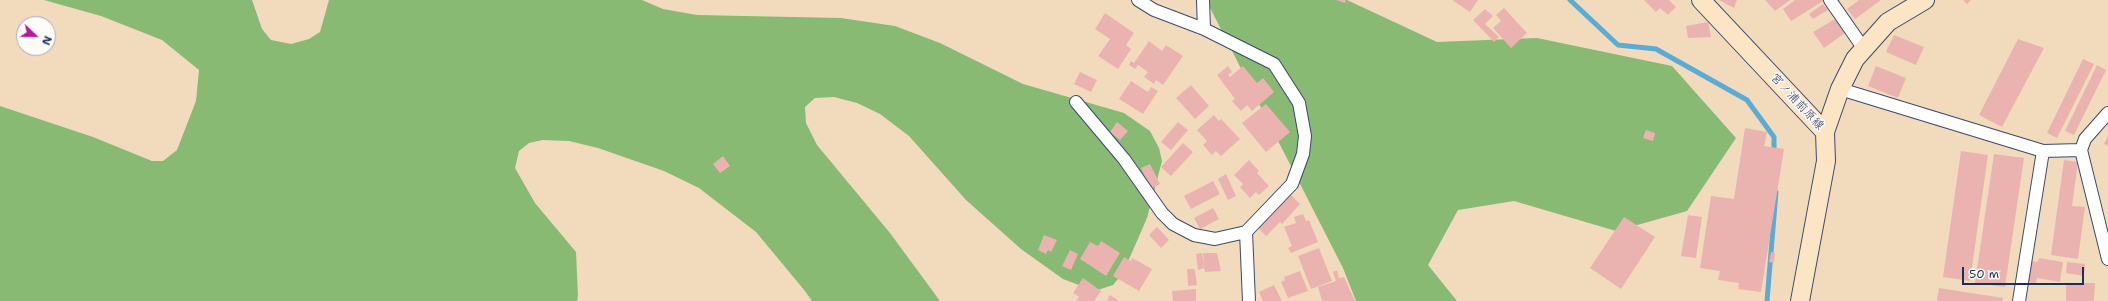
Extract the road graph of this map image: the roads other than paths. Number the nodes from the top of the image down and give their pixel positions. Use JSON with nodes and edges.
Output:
{"nodes":[{"id":1,"x":1138,"y":0,"type":"edge"},
{"id":2,"x":1203,"y":0,"type":"edge"},
{"id":3,"x":1701,"y":0,"type":"edge"},
{"id":4,"x":1830,"y":0,"type":"edge"},
{"id":5,"x":1925,"y":0,"type":"edge"},
{"id":6,"x":1204,"y":29,"type":"junction"},
{"id":7,"x":1864,"y":49,"type":"junction"},
{"id":8,"x":1840,"y":89,"type":"junction"},
{"id":9,"x":1076,"y":102,"type":"dead end"},
{"id":10,"x":2108,"y":112,"type":"edge"},
{"id":11,"x":1825,"y":132,"type":"junction"},
{"id":12,"x":2081,"y":150,"type":"junction"},
{"id":13,"x":2043,"y":151,"type":"junction"},
{"id":14,"x":1246,"y":232,"type":"junction"},
{"id":15,"x":2108,"y":259,"type":"edge"},
{"id":16,"x":1249,"y":301,"type":"edge"},
{"id":17,"x":1800,"y":301,"type":"edge"},
{"id":18,"x":2019,"y":301,"type":"edge"}],
"edges":[{"from":1,"to":6,"type":"street"},
{"from":2,"to":6,"type":"street"},
{"from":3,"to":11,"type":"main road","name":"宮ノ浦前原線"},
{"from":4,"to":7,"type":"street"},
{"from":5,"to":7,"type":"main road"},
{"from":6,"to":14,"type":"street"},
{"from":7,"to":8,"type":"main road"},
{"from":8,"to":11,"type":"main road"},
{"from":8,"to":13,"type":"street"},
{"from":9,"to":14,"type":"street"},
{"from":10,"to":12,"type":"street"},
{"from":11,"to":17,"type":"main road","name":"宮ノ浦前原線"},
{"from":12,"to":13,"type":"street"},
{"from":12,"to":15,"type":"street"},
{"from":13,"to":18,"type":"street"},
{"from":14,"to":16,"type":"street"}]}
